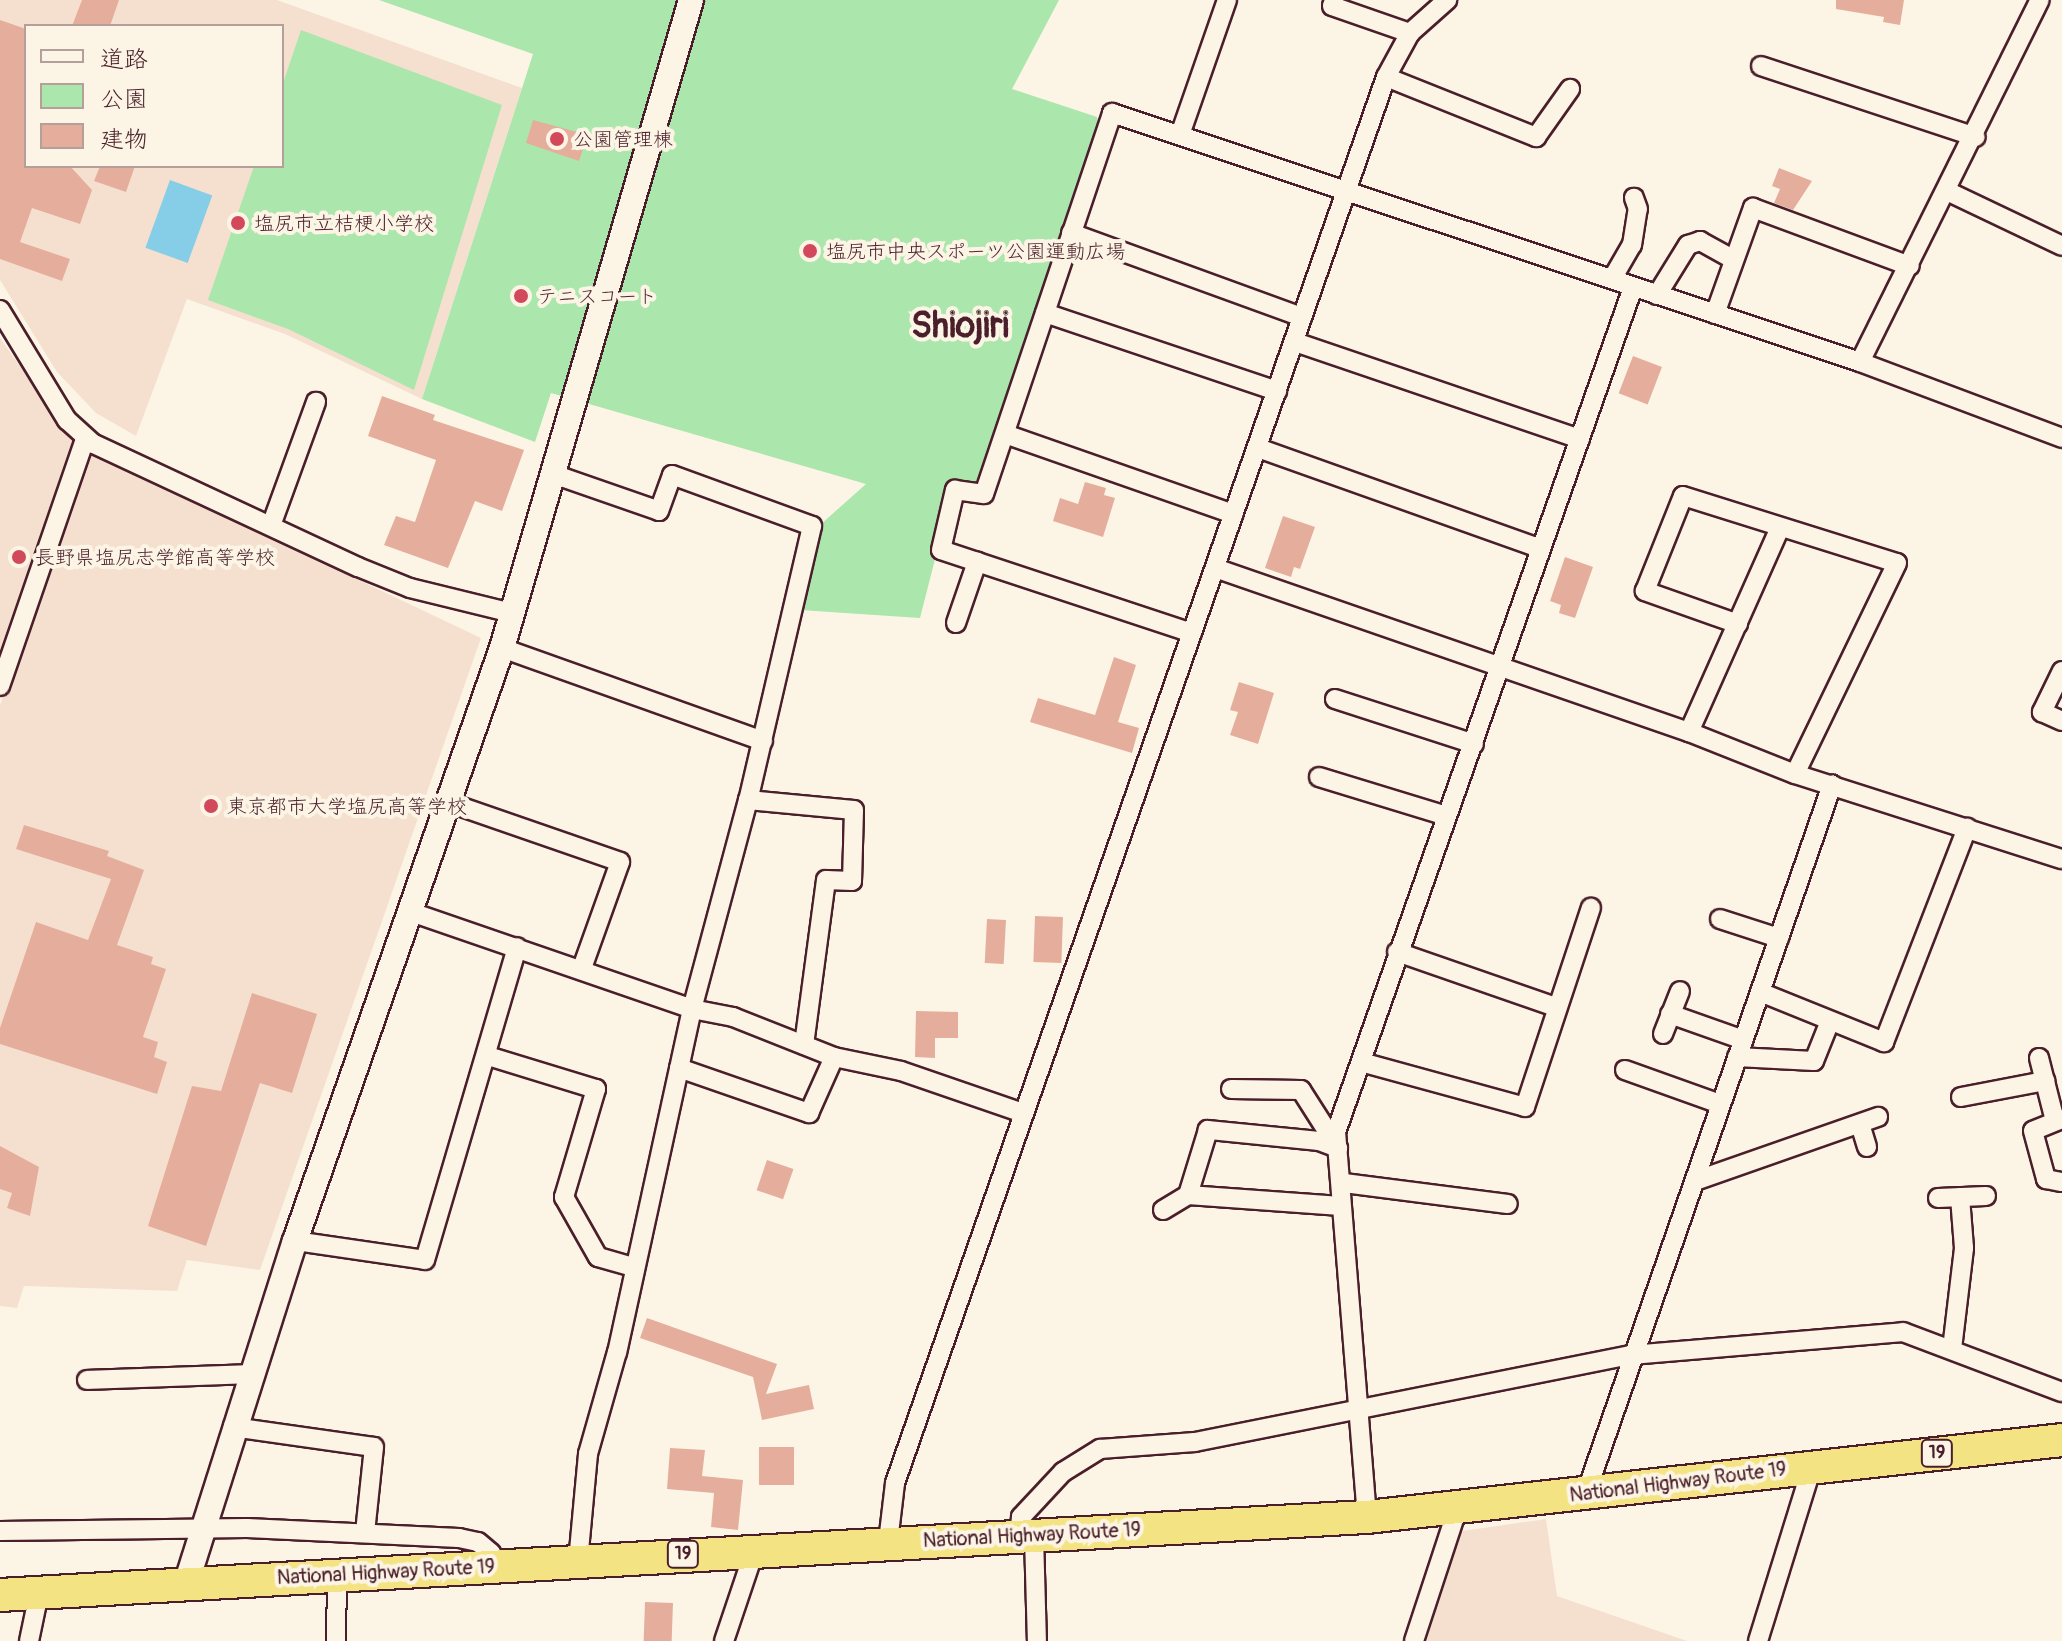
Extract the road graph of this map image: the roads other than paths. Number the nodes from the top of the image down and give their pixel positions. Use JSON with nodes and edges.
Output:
{"nodes":[{"id":1,"x":691,"y":0,"type":"edge"},
{"id":2,"x":1227,"y":0,"type":"edge"},
{"id":3,"x":1334,"y":0,"type":"edge"},
{"id":4,"x":1447,"y":0,"type":"edge"},
{"id":5,"x":2040,"y":0,"type":"edge"},
{"id":6,"x":1410,"y":33,"type":"junction"},
{"id":7,"x":1761,"y":66,"type":"dead end"},
{"id":8,"x":1386,"y":77,"type":"junction"},
{"id":9,"x":1570,"y":89,"type":"dead end"},
{"id":10,"x":1181,"y":132,"type":"junction"},
{"id":11,"x":1976,"y":137,"type":"junction"},
{"id":12,"x":1346,"y":189,"type":"junction"},
{"id":13,"x":1949,"y":192,"type":"junction"},
{"id":14,"x":1634,"y":198,"type":"dead end"},
{"id":15,"x":1071,"y":233,"type":"junction"},
{"id":16,"x":2062,"y":246,"type":"edge"},
{"id":17,"x":1733,"y":259,"type":"junction"},
{"id":18,"x":1910,"y":266,"type":"junction"},
{"id":19,"x":1612,"y":279,"type":"junction"},
{"id":20,"x":1633,"y":287,"type":"junction"},
{"id":21,"x":1657,"y":295,"type":"junction"},
{"id":22,"x":0,"y":310,"type":"edge"},
{"id":23,"x":1045,"y":313,"type":"junction"},
{"id":24,"x":1715,"y":314,"type":"junction"},
{"id":25,"x":1302,"y":317,"type":"junction"},
{"id":26,"x":1295,"y":342,"type":"junction"},
{"id":27,"x":1860,"y":362,"type":"junction"},
{"id":28,"x":1277,"y":391,"type":"junction"},
{"id":29,"x":316,"y":402,"type":"dead end"},
{"id":30,"x":1005,"y":434,"type":"junction"},
{"id":31,"x":2062,"y":438,"type":"edge"},
{"id":32,"x":85,"y":439,"type":"junction"},
{"id":33,"x":1580,"y":439,"type":"junction"},
{"id":34,"x":1258,"y":448,"type":"junction"},
{"id":35,"x":553,"y":474,"type":"junction"},
{"id":36,"x":1233,"y":514,"type":"junction"},
{"id":37,"x":272,"y":523,"type":"junction"},
{"id":38,"x":1780,"y":528,"type":"junction"},
{"id":39,"x":1541,"y":549,"type":"junction"},
{"id":40,"x":977,"y":562,"type":"junction"},
{"id":41,"x":1215,"y":568,"type":"junction"},
{"id":42,"x":512,"y":613,"type":"junction"},
{"id":43,"x":956,"y":623,"type":"dead end"},
{"id":44,"x":1738,"y":624,"type":"junction"},
{"id":45,"x":1192,"y":633,"type":"junction"},
{"id":46,"x":502,"y":648,"type":"junction"},
{"id":47,"x":1501,"y":668,"type":"junction"},
{"id":48,"x":2062,"y":671,"type":"edge"},
{"id":49,"x":0,"y":686,"type":"edge"},
{"id":50,"x":1335,"y":699,"type":"dead end"},
{"id":51,"x":2062,"y":721,"type":"edge"},
{"id":52,"x":1689,"y":732,"type":"junction"},
{"id":53,"x":763,"y":741,"type":"junction"},
{"id":54,"x":1474,"y":744,"type":"junction"},
{"id":55,"x":1795,"y":774,"type":"junction"},
{"id":56,"x":1319,"y":777,"type":"dead end"},
{"id":57,"x":1832,"y":785,"type":"junction"},
{"id":58,"x":748,"y":800,"type":"junction"},
{"id":59,"x":447,"y":802,"type":"junction"},
{"id":60,"x":1443,"y":815,"type":"junction"},
{"id":61,"x":1967,"y":828,"type":"junction"},
{"id":62,"x":2062,"y":859,"type":"edge"},
{"id":63,"x":1591,"y":908,"type":"dead end"},
{"id":64,"x":411,"y":912,"type":"junction"},
{"id":65,"x":1720,"y":919,"type":"dead end"},
{"id":66,"x":1779,"y":938,"type":"junction"},
{"id":67,"x":517,"y":947,"type":"junction"},
{"id":68,"x":1397,"y":952,"type":"junction"},
{"id":69,"x":582,"y":968,"type":"junction"},
{"id":70,"x":1680,"y":991,"type":"dead end"},
{"id":71,"x":1760,"y":992,"type":"junction"},
{"id":72,"x":1556,"y":1007,"type":"junction"},
{"id":73,"x":692,"y":1009,"type":"junction"},
{"id":74,"x":1670,"y":1014,"type":"junction"},
{"id":75,"x":1830,"y":1021,"type":"junction"},
{"id":76,"x":1663,"y":1034,"type":"dead end"},
{"id":77,"x":804,"y":1045,"type":"junction"},
{"id":78,"x":1740,"y":1049,"type":"junction"},
{"id":79,"x":488,"y":1056,"type":"junction"},
{"id":80,"x":834,"y":1057,"type":"junction"},
{"id":81,"x":2039,"y":1058,"type":"dead end"},
{"id":82,"x":1361,"y":1062,"type":"junction"},
{"id":83,"x":679,"y":1068,"type":"junction"},
{"id":84,"x":1625,"y":1070,"type":"dead end"},
{"id":85,"x":2045,"y":1081,"type":"junction"},
{"id":86,"x":1231,"y":1089,"type":"dead end"},
{"id":87,"x":1961,"y":1097,"type":"dead end"},
{"id":88,"x":1720,"y":1104,"type":"junction"},
{"id":89,"x":1023,"y":1113,"type":"junction"},
{"id":90,"x":1878,"y":1117,"type":"dead end"},
{"id":91,"x":2059,"y":1120,"type":"edge"},
{"id":92,"x":1860,"y":1124,"type":"junction"},
{"id":93,"x":1867,"y":1147,"type":"dead end"},
{"id":94,"x":1338,"y":1148,"type":"junction"},
{"id":95,"x":1695,"y":1181,"type":"junction"},
{"id":96,"x":2062,"y":1182,"type":"edge"},
{"id":97,"x":1344,"y":1183,"type":"junction"},
{"id":98,"x":1188,"y":1195,"type":"junction"},
{"id":99,"x":1986,"y":1196,"type":"dead end"},
{"id":100,"x":1960,"y":1197,"type":"junction"},
{"id":101,"x":1938,"y":1198,"type":"dead end"},
{"id":102,"x":1508,"y":1204,"type":"dead end"},
{"id":103,"x":1341,"y":1206,"type":"junction"},
{"id":104,"x":1163,"y":1210,"type":"dead end"},
{"id":105,"x":295,"y":1241,"type":"junction"},
{"id":106,"x":633,"y":1267,"type":"junction"},
{"id":107,"x":1952,"y":1349,"type":"junction"},
{"id":108,"x":1631,"y":1355,"type":"junction"},
{"id":109,"x":251,"y":1374,"type":"junction"},
{"id":110,"x":87,"y":1380,"type":"dead end"},
{"id":111,"x":2062,"y":1392,"type":"edge"},
{"id":112,"x":1357,"y":1410,"type":"junction"},
{"id":113,"x":233,"y":1427,"type":"junction"},
{"id":114,"x":2062,"y":1440,"type":"edge"},
{"id":115,"x":1812,"y":1467,"type":"junction"},
{"id":116,"x":1586,"y":1493,"type":"junction"},
{"id":117,"x":1458,"y":1507,"type":"junction"},
{"id":118,"x":1367,"y":1517,"type":"junction"},
{"id":119,"x":200,"y":1529,"type":"junction"},
{"id":120,"x":0,"y":1531,"type":"edge"},
{"id":121,"x":365,"y":1533,"type":"junction"},
{"id":122,"x":1026,"y":1536,"type":"junction"},
{"id":123,"x":888,"y":1542,"type":"junction"},
{"id":124,"x":755,"y":1549,"type":"junction"},
{"id":125,"x":578,"y":1561,"type":"junction"},
{"id":126,"x":494,"y":1567,"type":"junction"},
{"id":127,"x":337,"y":1575,"type":"junction"},
{"id":128,"x":186,"y":1584,"type":"junction"},
{"id":129,"x":39,"y":1593,"type":"junction"},
{"id":130,"x":0,"y":1595,"type":"edge"},
{"id":131,"x":29,"y":1641,"type":"edge"},
{"id":132,"x":336,"y":1641,"type":"edge"},
{"id":133,"x":724,"y":1641,"type":"edge"},
{"id":134,"x":1037,"y":1641,"type":"edge"},
{"id":135,"x":1414,"y":1641,"type":"edge"},
{"id":136,"x":1758,"y":1641,"type":"edge"}],
"edges":[{"from":1,"to":35,"type":"street"},
{"from":2,"to":10,"type":"street"},
{"from":3,"to":6,"type":"street"},
{"from":4,"to":6,"type":"street"},
{"from":5,"to":11,"type":"street"},
{"from":6,"to":8,"type":"street"},
{"from":7,"to":11,"type":"street"},
{"from":8,"to":9,"type":"street"},
{"from":8,"to":12,"type":"street"},
{"from":10,"to":12,"type":"street"},
{"from":10,"to":15,"type":"street"},
{"from":11,"to":13,"type":"street"},
{"from":12,"to":19,"type":"street"},
{"from":12,"to":25,"type":"street"},
{"from":13,"to":16,"type":"street"},
{"from":13,"to":18,"type":"street"},
{"from":14,"to":19,"type":"street"},
{"from":15,"to":23,"type":"street"},
{"from":15,"to":25,"type":"street"},
{"from":17,"to":18,"type":"street"},
{"from":17,"to":21,"type":"street"},
{"from":17,"to":24,"type":"street"},
{"from":18,"to":27,"type":"street"},
{"from":19,"to":20,"type":"street"},
{"from":20,"to":21,"type":"street"},
{"from":20,"to":33,"type":"street"},
{"from":21,"to":24,"type":"street"},
{"from":22,"to":32,"type":"street"},
{"from":23,"to":28,"type":"street"},
{"from":23,"to":30,"type":"street"},
{"from":24,"to":27,"type":"street"},
{"from":25,"to":26,"type":"street"},
{"from":26,"to":28,"type":"street"},
{"from":26,"to":33,"type":"street"},
{"from":27,"to":31,"type":"street"},
{"from":28,"to":34,"type":"street"},
{"from":29,"to":37,"type":"street"},
{"from":30,"to":36,"type":"street"},
{"from":30,"to":40,"type":"street"},
{"from":32,"to":37,"type":"street"},
{"from":32,"to":49,"type":"street"},
{"from":33,"to":39,"type":"street"},
{"from":34,"to":36,"type":"street"},
{"from":34,"to":39,"type":"street"},
{"from":35,"to":42,"type":"street"},
{"from":35,"to":53,"type":"street"},
{"from":36,"to":41,"type":"street"},
{"from":37,"to":42,"type":"street"},
{"from":38,"to":44,"type":"street"},
{"from":38,"to":44,"type":"street"},
{"from":38,"to":55,"type":"street"},
{"from":39,"to":47,"type":"street"},
{"from":40,"to":43,"type":"street"},
{"from":40,"to":45,"type":"street"},
{"from":41,"to":45,"type":"street"},
{"from":41,"to":47,"type":"street"},
{"from":42,"to":46,"type":"street"},
{"from":44,"to":52,"type":"street"},
{"from":45,"to":89,"type":"street"},
{"from":46,"to":53,"type":"street"},
{"from":46,"to":59,"type":"street"},
{"from":47,"to":52,"type":"street"},
{"from":47,"to":54,"type":"street"},
{"from":48,"to":51,"type":"street"},
{"from":50,"to":54,"type":"street"},
{"from":52,"to":55,"type":"street"},
{"from":53,"to":58,"type":"street"},
{"from":54,"to":60,"type":"street"},
{"from":55,"to":57,"type":"street"},
{"from":56,"to":60,"type":"street"},
{"from":57,"to":61,"type":"street"},
{"from":57,"to":66,"type":"street"},
{"from":58,"to":73,"type":"street"},
{"from":58,"to":77,"type":"street"},
{"from":59,"to":64,"type":"street"},
{"from":59,"to":69,"type":"street"},
{"from":60,"to":68,"type":"street"},
{"from":61,"to":62,"type":"street"},
{"from":61,"to":75,"type":"street"},
{"from":63,"to":72,"type":"street"},
{"from":64,"to":67,"type":"street"},
{"from":64,"to":105,"type":"street"},
{"from":65,"to":66,"type":"street"},
{"from":66,"to":71,"type":"street"},
{"from":67,"to":69,"type":"street"},
{"from":67,"to":79,"type":"street"},
{"from":68,"to":72,"type":"street"},
{"from":68,"to":82,"type":"street"},
{"from":69,"to":73,"type":"street"},
{"from":70,"to":74,"type":"street"},
{"from":71,"to":75,"type":"street"},
{"from":71,"to":78,"type":"street"},
{"from":72,"to":82,"type":"street"},
{"from":73,"to":77,"type":"street"},
{"from":73,"to":83,"type":"street"},
{"from":74,"to":76,"type":"street"},
{"from":74,"to":78,"type":"street"},
{"from":75,"to":78,"type":"street"},
{"from":77,"to":80,"type":"street"},
{"from":78,"to":88,"type":"street"},
{"from":79,"to":105,"type":"street"},
{"from":79,"to":106,"type":"street"},
{"from":80,"to":83,"type":"street"},
{"from":80,"to":89,"type":"street"},
{"from":81,"to":85,"type":"street"},
{"from":82,"to":94,"type":"street"},
{"from":83,"to":106,"type":"street"},
{"from":84,"to":88,"type":"street"},
{"from":85,"to":87,"type":"street"},
{"from":85,"to":91,"type":"street"},
{"from":86,"to":94,"type":"street"},
{"from":88,"to":95,"type":"street"},
{"from":89,"to":123,"type":"street"},
{"from":90,"to":92,"type":"street"},
{"from":91,"to":96,"type":"street"},
{"from":92,"to":93,"type":"street"},
{"from":92,"to":95,"type":"street"},
{"from":94,"to":97,"type":"street"},
{"from":94,"to":98,"type":"street"},
{"from":95,"to":108,"type":"street"},
{"from":97,"to":102,"type":"street"},
{"from":97,"to":103,"type":"street"},
{"from":98,"to":103,"type":"street"},
{"from":98,"to":104,"type":"street"},
{"from":99,"to":100,"type":"street"},
{"from":100,"to":101,"type":"street"},
{"from":100,"to":107,"type":"street"},
{"from":103,"to":112,"type":"street"},
{"from":105,"to":109,"type":"street"},
{"from":106,"to":125,"type":"street"},
{"from":107,"to":108,"type":"street"},
{"from":107,"to":111,"type":"street"},
{"from":108,"to":112,"type":"street"},
{"from":108,"to":116,"type":"street"},
{"from":109,"to":110,"type":"street"},
{"from":109,"to":113,"type":"street"},
{"from":112,"to":118,"type":"street"},
{"from":112,"to":122,"type":"street"},
{"from":113,"to":119,"type":"street"},
{"from":113,"to":121,"type":"street"},
{"from":114,"to":115,"type":"highway","name":"National Highway Route 19","number":"19"},
{"from":115,"to":116,"type":"highway","name":"National Highway Route 19","number":"19"},
{"from":115,"to":136,"type":"street"},
{"from":116,"to":117,"type":"highway","name":"National Highway Route 19","number":"19"},
{"from":117,"to":118,"type":"highway","name":"National Highway Route 19","number":"19"},
{"from":117,"to":135,"type":"street"},
{"from":118,"to":122,"type":"highway","name":"National Highway Route 19","number":"19"},
{"from":119,"to":120,"type":"street"},
{"from":119,"to":121,"type":"street"},
{"from":119,"to":128,"type":"street"},
{"from":121,"to":126,"type":"street"},
{"from":122,"to":123,"type":"highway","name":"National Highway Route 19","number":"19"},
{"from":122,"to":134,"type":"street"},
{"from":123,"to":124,"type":"highway","name":"National Highway Route 19","number":"19"},
{"from":124,"to":125,"type":"highway","name":"National Highway Route 19","number":"19"},
{"from":124,"to":133,"type":"street"},
{"from":125,"to":126,"type":"highway","name":"National Highway Route 19","number":"19"},
{"from":126,"to":127,"type":"highway","name":"National Highway Route 19","number":"19"},
{"from":127,"to":128,"type":"highway","name":"National Highway Route 19","number":"19"},
{"from":127,"to":132,"type":"street"},
{"from":128,"to":129,"type":"highway","name":"National Highway Route 19","number":"19"},
{"from":129,"to":130,"type":"highway","name":"National Highway Route 19","number":"19"},
{"from":129,"to":131,"type":"street"}]}
